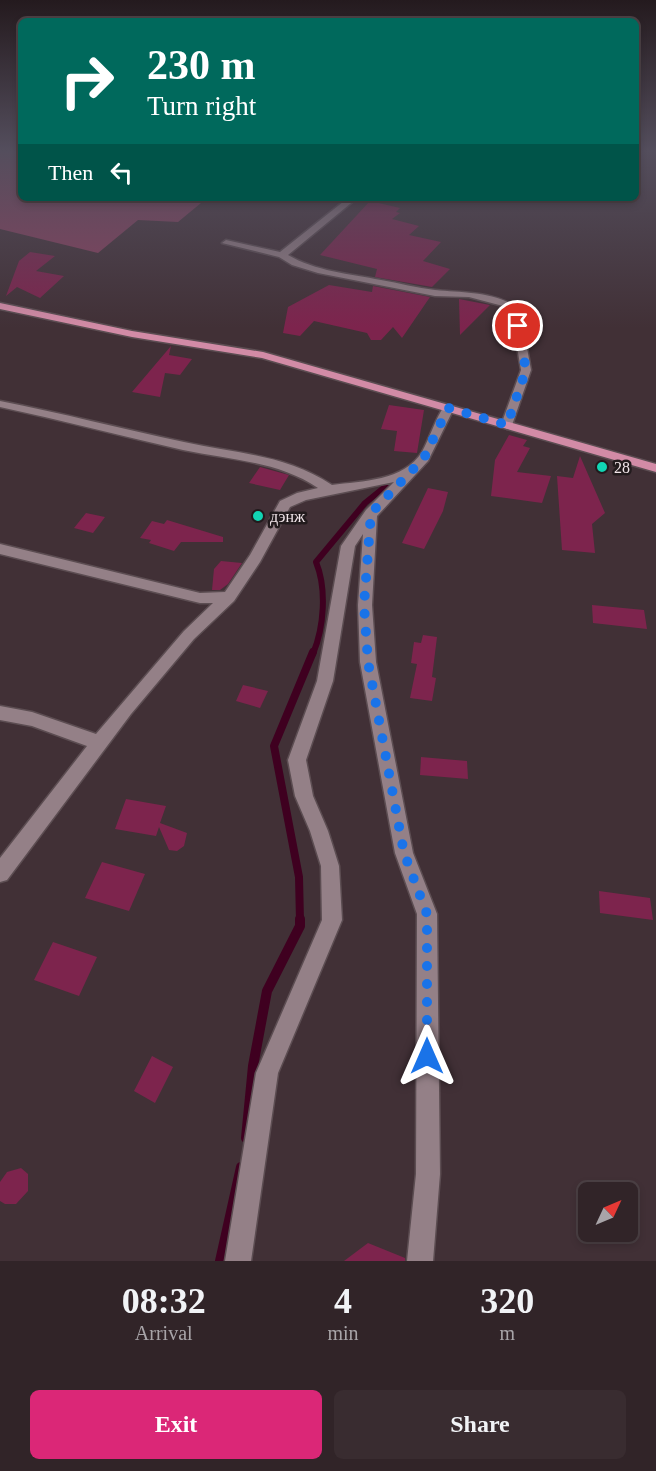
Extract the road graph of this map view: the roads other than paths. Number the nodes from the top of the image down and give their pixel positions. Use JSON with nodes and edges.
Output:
{"nodes":[{"id":1,"x":338,"y":210,"type":"edge"},
{"id":2,"x":226,"y":243,"type":"dead end"},
{"id":3,"x":282,"y":255,"type":"junction"},
{"id":4,"x":0,"y":306,"type":"edge"},
{"id":5,"x":0,"y":404,"type":"edge"},
{"id":6,"x":448,"y":408,"type":"junction"},
{"id":7,"x":507,"y":425,"type":"junction"},
{"id":8,"x":656,"y":468,"type":"edge"},
{"id":9,"x":413,"y":471,"type":"junction"},
{"id":10,"x":330,"y":489,"type":"junction"},
{"id":11,"x":371,"y":513,"type":"junction"},
{"id":12,"x":0,"y":549,"type":"edge"},
{"id":13,"x":229,"y":597,"type":"junction"},
{"id":14,"x":0,"y":713,"type":"edge"},
{"id":15,"x":100,"y":743,"type":"junction"},
{"id":16,"x":0,"y":873,"type":"edge"},
{"id":17,"x":237,"y":1261,"type":"edge"},
{"id":18,"x":420,"y":1261,"type":"edge"}],
"edges":[{"from":1,"to":3,"type":"street"},
{"from":2,"to":3,"type":"street"},
{"from":3,"to":7,"type":"street"},
{"from":4,"to":6,"type":"main road"},
{"from":5,"to":10,"type":"street"},
{"from":6,"to":7,"type":"main road"},
{"from":6,"to":9,"type":"street"},
{"from":7,"to":8,"type":"main road"},
{"from":9,"to":10,"type":"street"},
{"from":9,"to":11,"type":"street"},
{"from":10,"to":13,"type":"street"},
{"from":11,"to":17,"type":"street"},
{"from":11,"to":18,"type":"street"},
{"from":12,"to":13,"type":"street"},
{"from":13,"to":15,"type":"street"},
{"from":14,"to":15,"type":"street"},
{"from":15,"to":16,"type":"street"}]}
